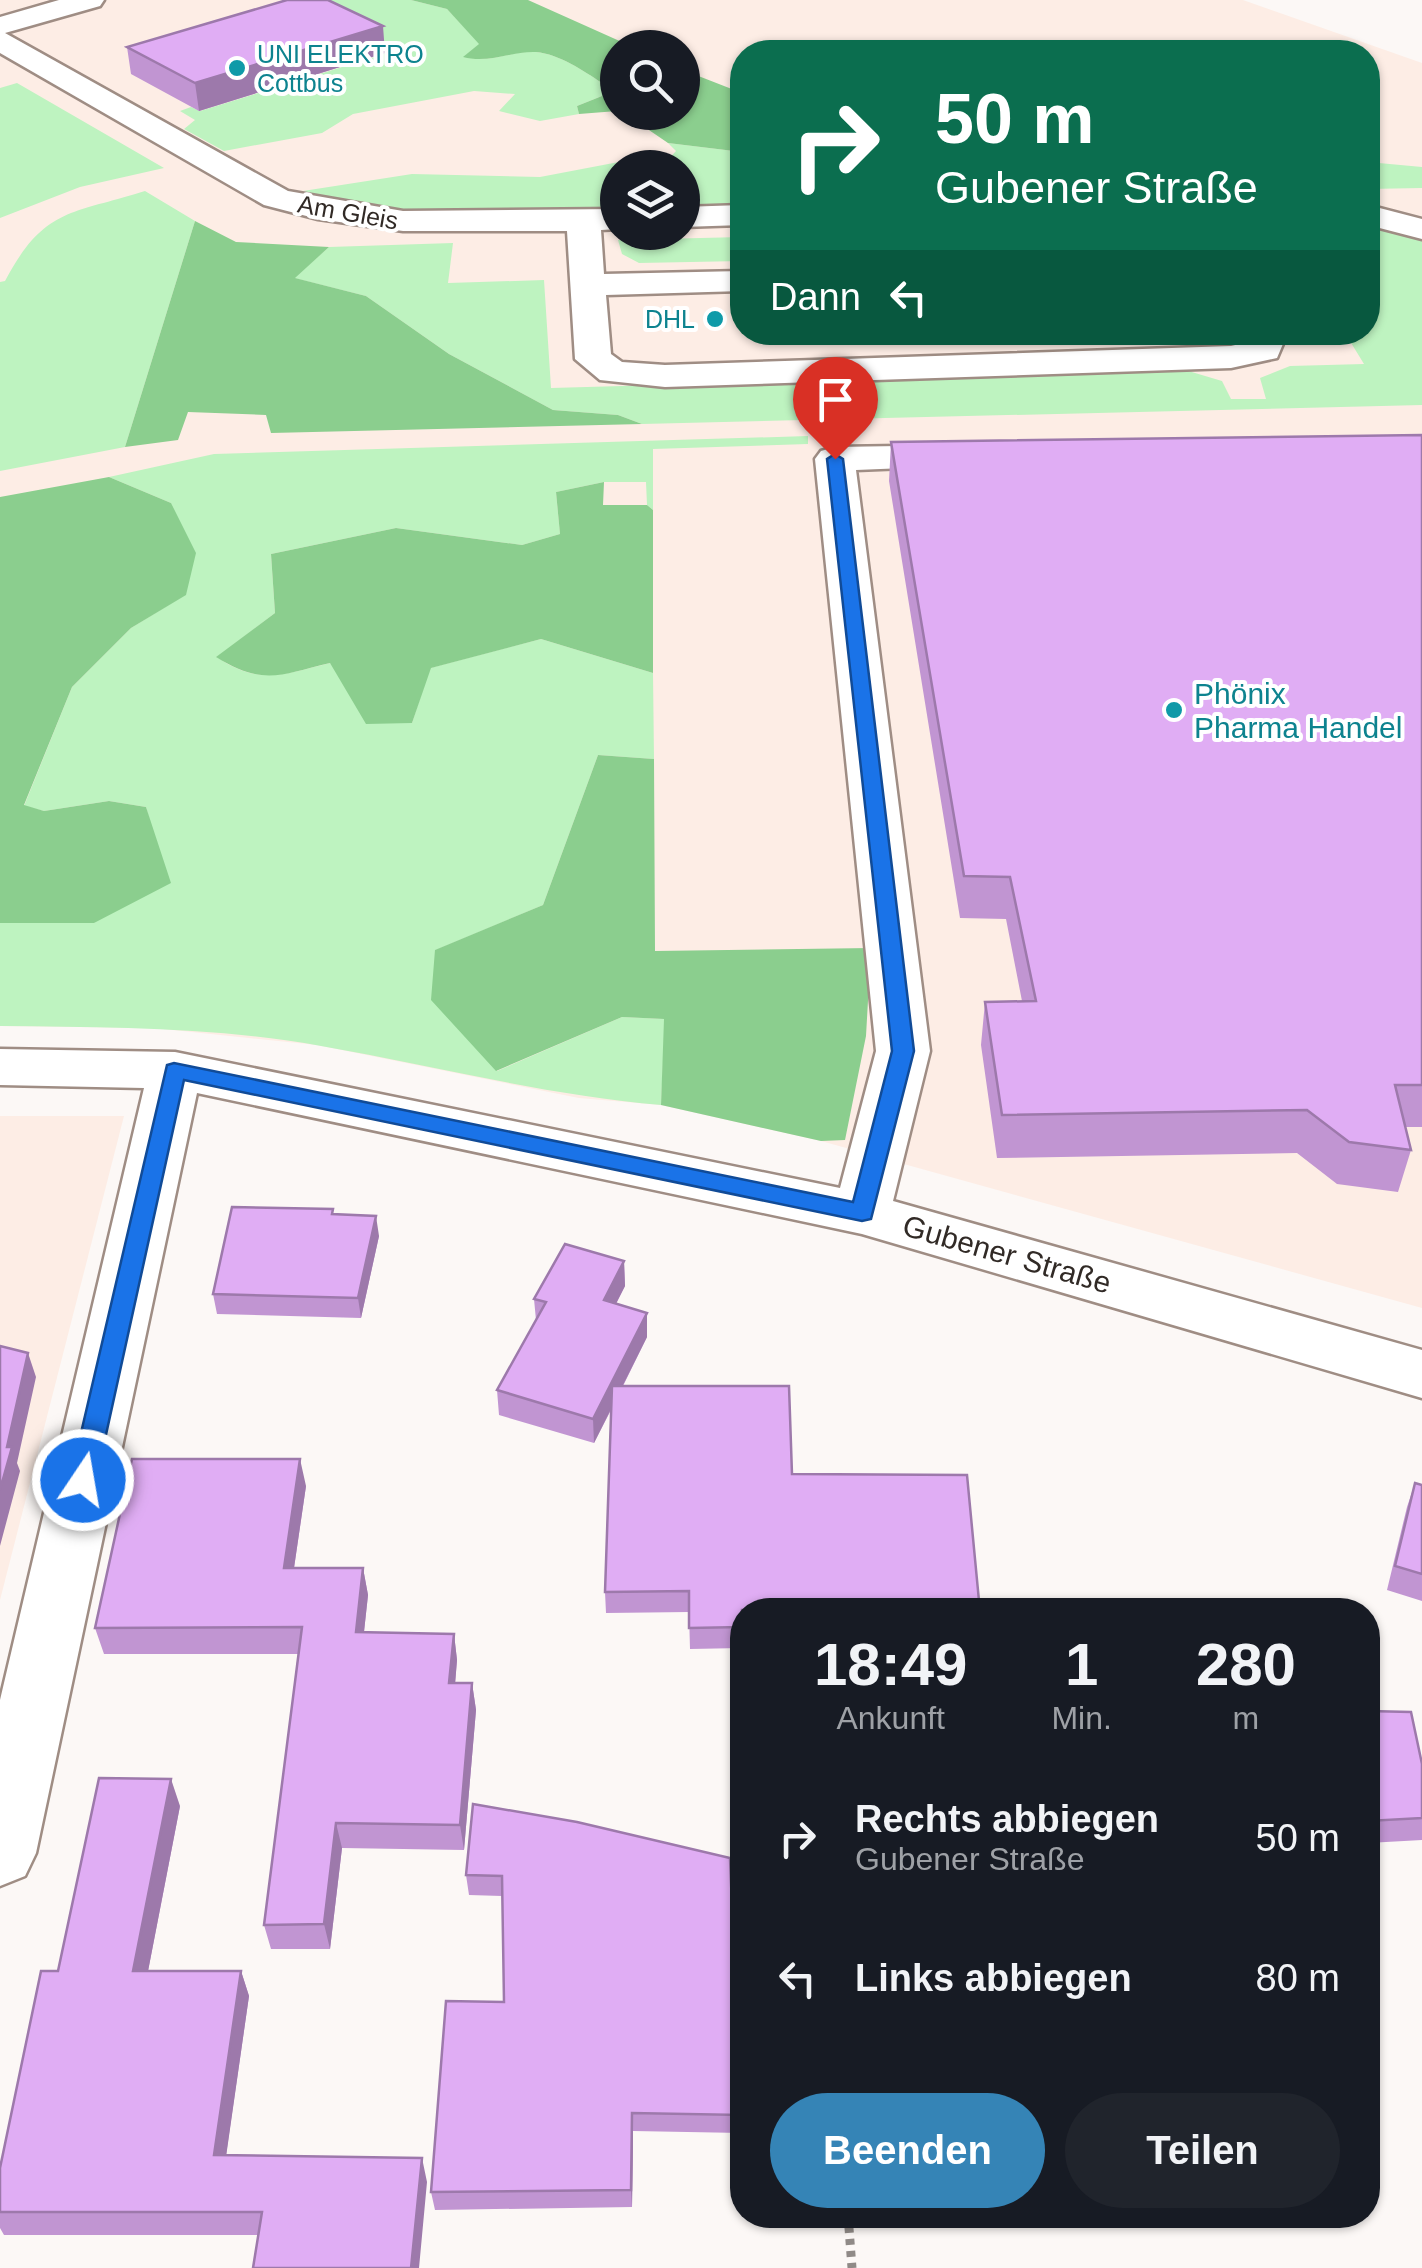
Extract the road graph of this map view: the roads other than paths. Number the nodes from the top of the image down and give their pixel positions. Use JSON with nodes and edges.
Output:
{"nodes":[{"id":1,"x":87,"y":0,"type":"edge"},
{"id":2,"x":0,"y":26,"type":"edge"},
{"id":3,"x":0,"y":41,"type":"edge"},
{"id":4,"x":1380,"y":197,"type":"edge"},
{"id":5,"x":1422,"y":197,"type":"edge"},
{"id":6,"x":730,"y":215,"type":"edge"},
{"id":7,"x":700,"y":216,"type":"edge"},
{"id":8,"x":1380,"y":217,"type":"edge"},
{"id":9,"x":600,"y":219,"type":"edge"},
{"id":10,"x":1422,"y":229,"type":"edge"},
{"id":11,"x":730,"y":281,"type":"edge"},
{"id":12,"x":588,"y":285,"type":"junction"},
{"id":13,"x":1266,"y":345,"type":"edge"},
{"id":14,"x":1011,"y":456,"type":"edge"},
{"id":15,"x":0,"y":1067,"type":"edge"},
{"id":16,"x":174,"y":1070,"type":"junction"},
{"id":17,"x":862,"y":1212,"type":"junction"},
{"id":18,"x":1422,"y":1374,"type":"edge"},
{"id":19,"x":0,"y":1853,"type":"edge"}],
"edges":[{"from":1,"to":2,"type":"street"},
{"from":3,"to":9,"type":"street","name":"Am Gleis"},
{"from":4,"to":5,"type":"street"},
{"from":6,"to":7,"type":"street"},
{"from":8,"to":10,"type":"street"},
{"from":9,"to":12,"type":"street"},
{"from":11,"to":12,"type":"street"},
{"from":12,"to":13,"type":"street"},
{"from":14,"to":17,"type":"street"},
{"from":15,"to":16,"type":"street","name":"Gubener Straße"},
{"from":16,"to":17,"type":"street","name":"Gubener Straße"},
{"from":16,"to":19,"type":"street"},
{"from":17,"to":18,"type":"street","name":"Gubener Straße"}]}
